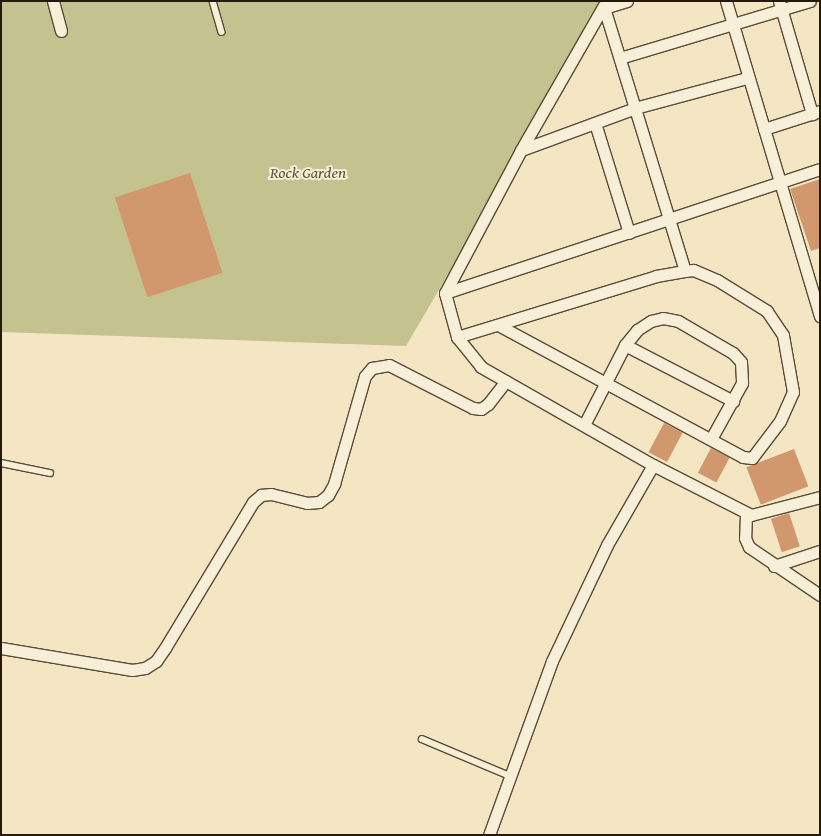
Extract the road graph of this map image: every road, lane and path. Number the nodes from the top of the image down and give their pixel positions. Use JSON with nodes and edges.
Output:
{"nodes":[{"id":1,"x":53,"y":1,"type":"edge"},
{"id":2,"x":213,"y":1,"type":"edge"},
{"id":3,"x":627,"y":1,"type":"edge"},
{"id":4,"x":726,"y":1,"type":"edge"},
{"id":5,"x":810,"y":1,"type":"edge"},
{"id":6,"x":603,"y":5,"type":"edge"},
{"id":7,"x":780,"y":6,"type":"edge"},
{"id":8,"x":733,"y":26,"type":"junction"},
{"id":9,"x":61,"y":31,"type":"dead end"},
{"id":10,"x":222,"y":32,"type":"dead end"},
{"id":11,"x":620,"y":58,"type":"junction"},
{"id":12,"x":747,"y":78,"type":"junction"},
{"id":13,"x":635,"y":108,"type":"junction"},
{"id":14,"x":816,"y":112,"type":"edge"},
{"id":15,"x":595,"y":123,"type":"junction"},
{"id":16,"x":764,"y":129,"type":"junction"},
{"id":17,"x":521,"y":150,"type":"junction"},
{"id":18,"x":820,"y":169,"type":"edge"},
{"id":19,"x":779,"y":183,"type":"junction"},
{"id":20,"x":670,"y":219,"type":"junction"},
{"id":21,"x":629,"y":233,"type":"junction"},
{"id":22,"x":685,"y":271,"type":"junction"},
{"id":23,"x":815,"y":283,"type":"edge"},
{"id":24,"x":446,"y":293,"type":"junction"},
{"id":25,"x":820,"y":316,"type":"edge"},
{"id":26,"x":498,"y":325,"type":"junction"},
{"id":27,"x":457,"y":337,"type":"junction"},
{"id":28,"x":625,"y":345,"type":"junction"},
{"id":29,"x":506,"y":380,"type":"junction"},
{"id":30,"x":605,"y":384,"type":"junction"},
{"id":31,"x":733,"y":401,"type":"junction"},
{"id":32,"x":584,"y":425,"type":"junction"},
{"id":33,"x":711,"y":439,"type":"junction"},
{"id":34,"x":1,"y":463,"type":"edge"},
{"id":35,"x":653,"y":465,"type":"junction"},
{"id":36,"x":50,"y":473,"type":"dead end"},
{"id":37,"x":820,"y":497,"type":"edge"},
{"id":38,"x":746,"y":514,"type":"junction"},
{"id":39,"x":820,"y":551,"type":"edge"},
{"id":40,"x":774,"y":566,"type":"junction"},
{"id":41,"x":820,"y":595,"type":"edge"},
{"id":42,"x":1,"y":648,"type":"edge"},
{"id":43,"x":422,"y":739,"type":"dead end"},
{"id":44,"x":510,"y":776,"type":"junction"},
{"id":45,"x":489,"y":835,"type":"edge"}],
"edges":[{"from":1,"to":9,"type":"street"},
{"from":2,"to":10,"type":"lane"},
{"from":3,"to":6,"type":"street"},
{"from":4,"to":8,"type":"street"},
{"from":5,"to":7,"type":"street"},
{"from":6,"to":11,"type":"street"},
{"from":6,"to":17,"type":"street"},
{"from":7,"to":8,"type":"street"},
{"from":7,"to":14,"type":"street"},
{"from":8,"to":11,"type":"street"},
{"from":8,"to":12,"type":"street"},
{"from":11,"to":13,"type":"street"},
{"from":12,"to":13,"type":"street"},
{"from":12,"to":16,"type":"street"},
{"from":13,"to":15,"type":"street"},
{"from":13,"to":20,"type":"street"},
{"from":14,"to":16,"type":"street"},
{"from":15,"to":17,"type":"street"},
{"from":15,"to":21,"type":"street"},
{"from":16,"to":19,"type":"street"},
{"from":17,"to":24,"type":"street"},
{"from":18,"to":19,"type":"street"},
{"from":19,"to":20,"type":"street"},
{"from":19,"to":23,"type":"street"},
{"from":20,"to":21,"type":"street"},
{"from":20,"to":22,"type":"street"},
{"from":21,"to":24,"type":"street"},
{"from":22,"to":26,"type":"street"},
{"from":22,"to":33,"type":"street"},
{"from":23,"to":25,"type":"street"},
{"from":24,"to":27,"type":"street"},
{"from":26,"to":27,"type":"street"},
{"from":26,"to":30,"type":"street"},
{"from":27,"to":29,"type":"street"},
{"from":28,"to":30,"type":"street"},
{"from":28,"to":31,"type":"street"},
{"from":28,"to":31,"type":"street"},
{"from":29,"to":32,"type":"street"},
{"from":29,"to":42,"type":"street"},
{"from":30,"to":32,"type":"street"},
{"from":30,"to":33,"type":"street"},
{"from":31,"to":33,"type":"street"},
{"from":32,"to":35,"type":"street"},
{"from":34,"to":36,"type":"lane"},
{"from":35,"to":38,"type":"street"},
{"from":35,"to":44,"type":"street"},
{"from":37,"to":38,"type":"street"},
{"from":38,"to":40,"type":"street"},
{"from":39,"to":40,"type":"street"},
{"from":40,"to":41,"type":"street"},
{"from":43,"to":44,"type":"lane"},
{"from":44,"to":45,"type":"street"}]}
